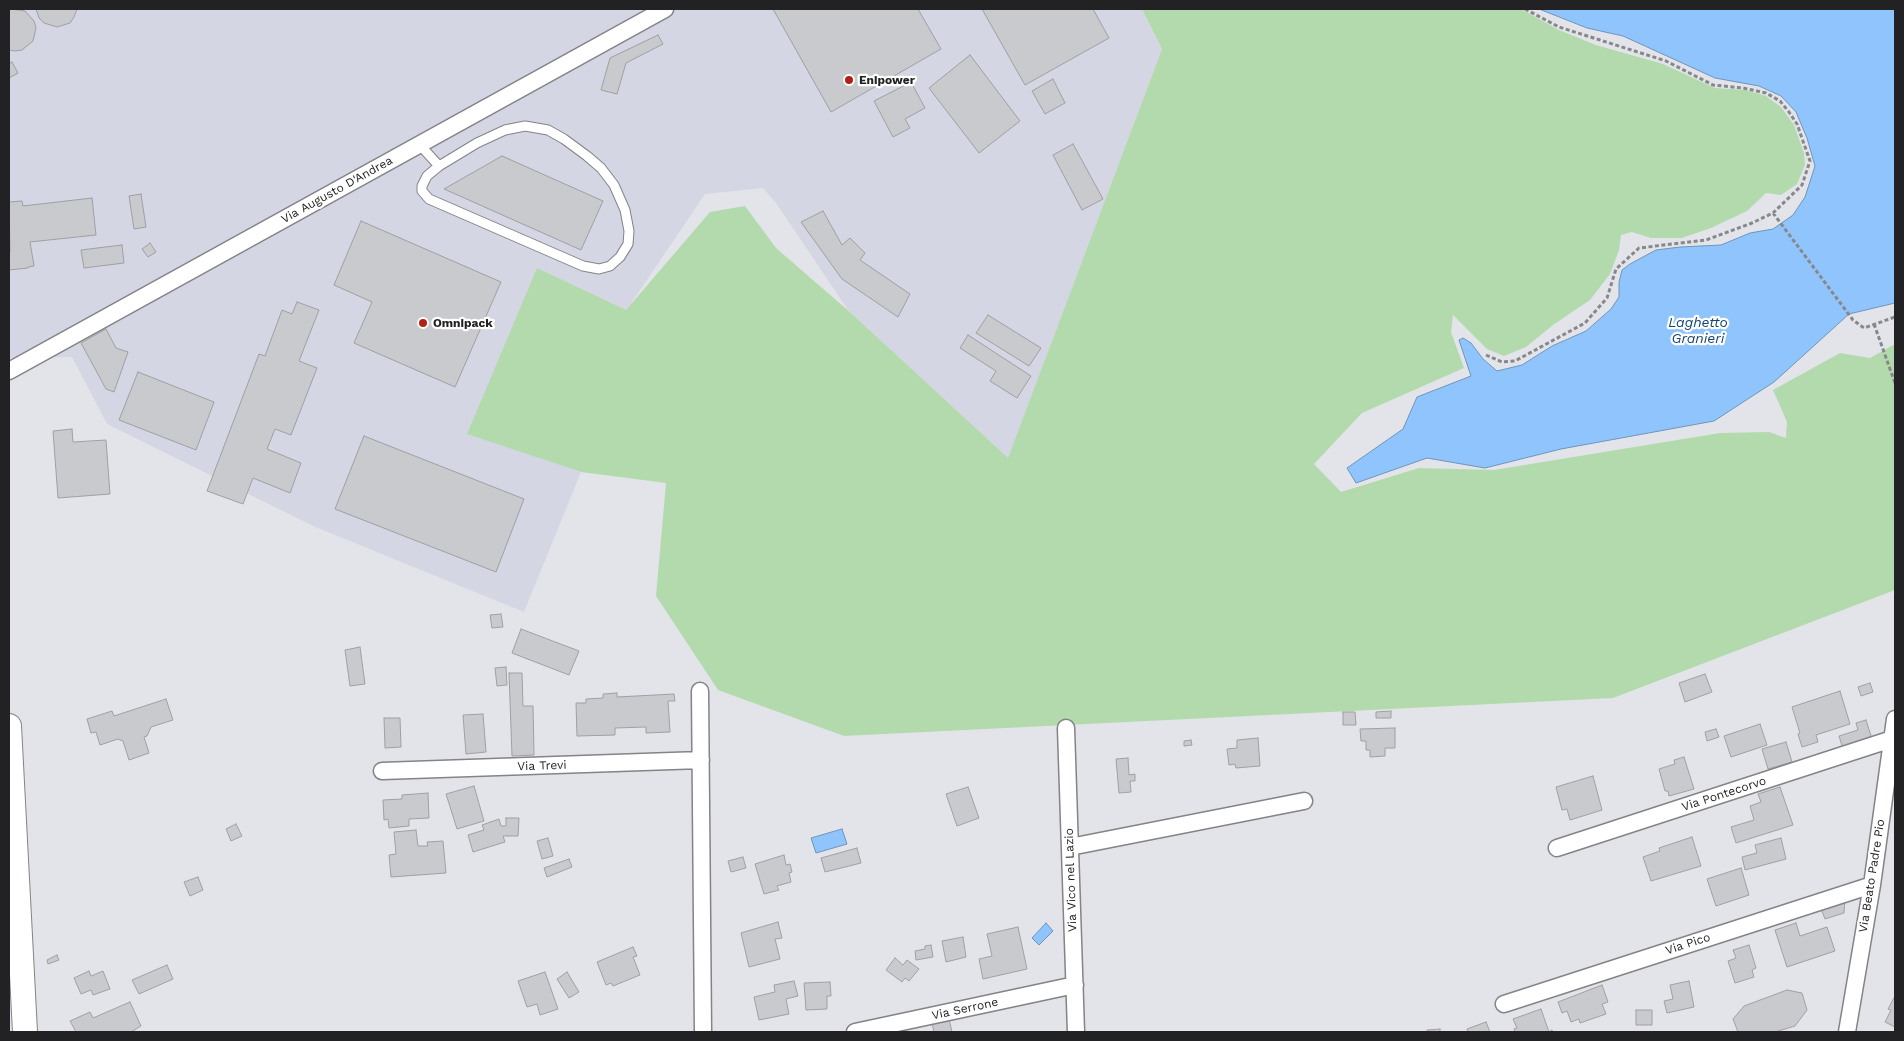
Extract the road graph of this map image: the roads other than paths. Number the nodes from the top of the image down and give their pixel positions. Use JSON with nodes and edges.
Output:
{"nodes":[{"id":1,"x":665,"y":9,"type":"edge"},
{"id":2,"x":420,"y":145,"type":"junction"},
{"id":3,"x":439,"y":166,"type":"junction"},
{"id":4,"x":9,"y":371,"type":"edge"},
{"id":5,"x":700,"y":691,"type":"dead end"},
{"id":6,"x":1895,"y":719,"type":"edge"},
{"id":7,"x":9,"y":726,"type":"edge"},
{"id":8,"x":1066,"y":728,"type":"dead end"},
{"id":9,"x":1894,"y":740,"type":"edge"},
{"id":10,"x":701,"y":760,"type":"junction"},
{"id":11,"x":382,"y":771,"type":"dead end"},
{"id":12,"x":1304,"y":801,"type":"dead end"},
{"id":13,"x":1070,"y":847,"type":"junction"},
{"id":14,"x":1557,"y":848,"type":"dead end"},
{"id":15,"x":12,"y":858,"type":"edge"},
{"id":16,"x":1872,"y":884,"type":"junction"},
{"id":17,"x":1075,"y":986,"type":"junction"},
{"id":18,"x":1504,"y":1004,"type":"dead end"},
{"id":19,"x":25,"y":1032,"type":"edge"},
{"id":20,"x":704,"y":1032,"type":"edge"},
{"id":21,"x":855,"y":1032,"type":"edge"},
{"id":22,"x":1076,"y":1032,"type":"edge"},
{"id":23,"x":1848,"y":1032,"type":"edge"}],
"edges":[{"from":1,"to":2,"type":"street","name":"Via Augusto D'Andrea"},
{"from":2,"to":3,"type":"lane"},
{"from":2,"to":4,"type":"street","name":"Via Augusto D'Andrea"},
{"from":3,"to":3,"type":"lane"},
{"from":5,"to":10,"type":"street"},
{"from":6,"to":9,"type":"street","name":"Via Beato Padre Pio"},
{"from":7,"to":15,"type":"main road"},
{"from":8,"to":13,"type":"street","name":"Via Vico nel Lazio"},
{"from":9,"to":14,"type":"street","name":"Via Pontecorvo"},
{"from":9,"to":16,"type":"street","name":"Via Beato Padre Pio"},
{"from":10,"to":11,"type":"street","name":"Via Trevi"},
{"from":10,"to":20,"type":"street"},
{"from":12,"to":13,"type":"street"},
{"from":13,"to":17,"type":"street","name":"Via Vico nel Lazio"},
{"from":15,"to":19,"type":"main road"},
{"from":16,"to":18,"type":"street","name":"Via Pico"},
{"from":16,"to":23,"type":"street","name":"Via Beato Padre Pio"},
{"from":17,"to":21,"type":"street","name":"Via Serrone"},
{"from":17,"to":22,"type":"street","name":"Via Vico nel Lazio"}]}
